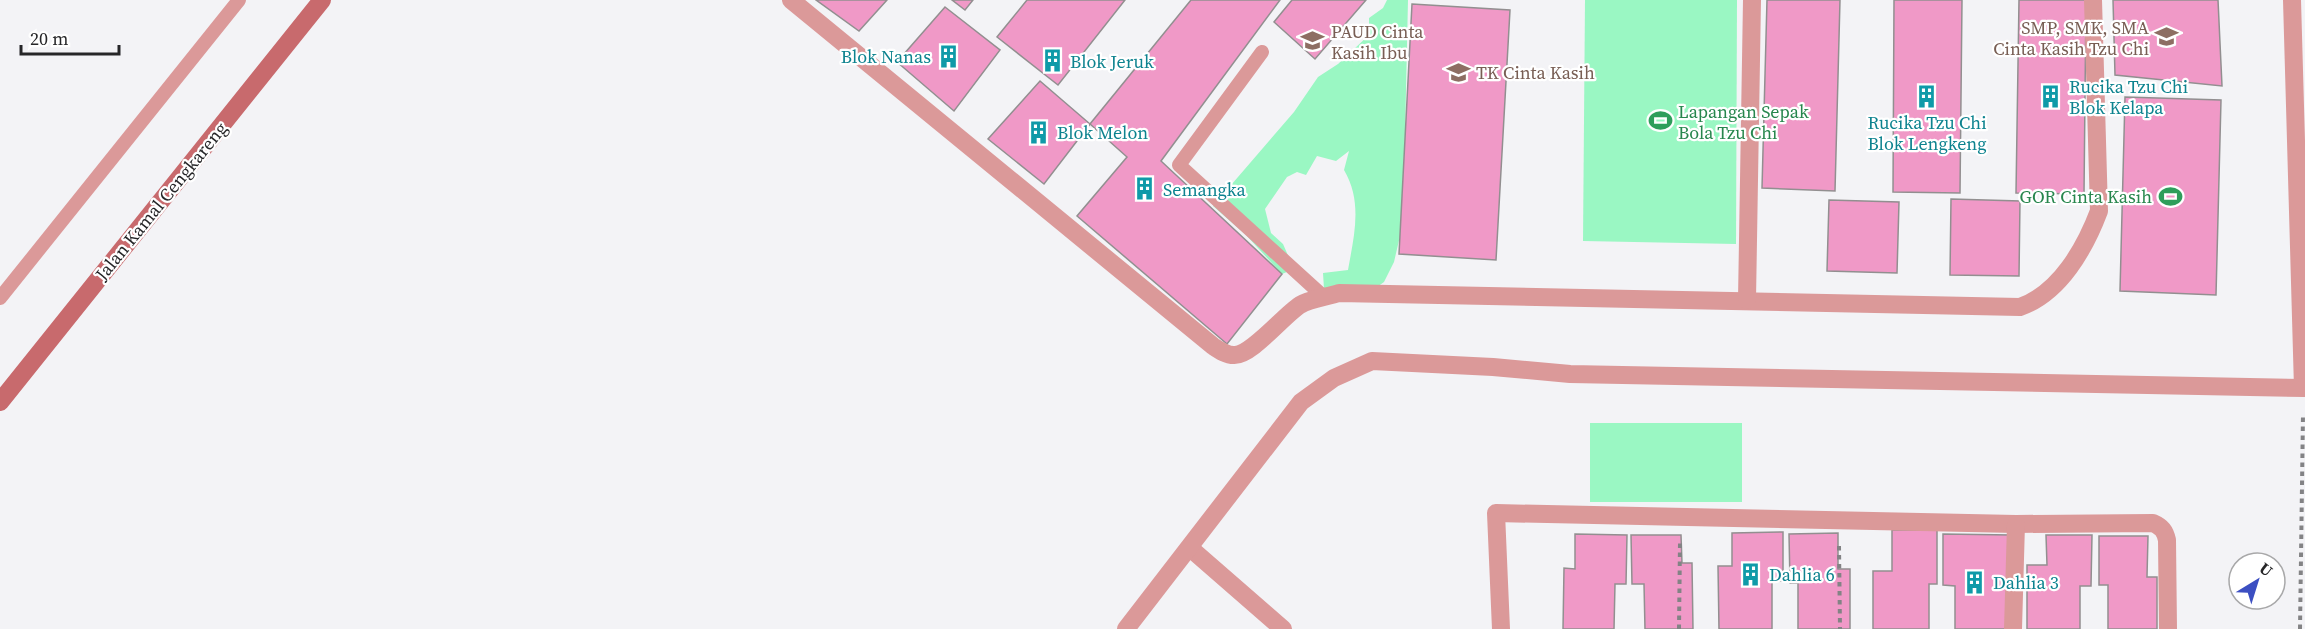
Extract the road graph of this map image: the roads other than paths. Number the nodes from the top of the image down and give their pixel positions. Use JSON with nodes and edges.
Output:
{"nodes":[{"id":1,"x":239,"y":0,"type":"edge"},
{"id":2,"x":322,"y":0,"type":"edge"},
{"id":3,"x":791,"y":0,"type":"edge"},
{"id":4,"x":1752,"y":0,"type":"edge"},
{"id":5,"x":2093,"y":0,"type":"edge"},
{"id":6,"x":2292,"y":0,"type":"edge"},
{"id":7,"x":1262,"y":52,"type":"dead end"},
{"id":8,"x":1324,"y":297,"type":"junction"},
{"id":9,"x":0,"y":298,"type":"edge"},
{"id":10,"x":1747,"y":300,"type":"junction"},
{"id":11,"x":2304,"y":388,"type":"edge"},
{"id":12,"x":0,"y":402,"type":"edge"},
{"id":13,"x":2016,"y":524,"type":"junction"},
{"id":14,"x":1190,"y":548,"type":"junction"},
{"id":15,"x":1126,"y":629,"type":"edge"},
{"id":16,"x":1283,"y":629,"type":"edge"},
{"id":17,"x":1501,"y":629,"type":"edge"},
{"id":18,"x":2013,"y":629,"type":"edge"},
{"id":19,"x":2168,"y":629,"type":"edge"}],
"edges":[{"from":1,"to":9,"type":"lane"},
{"from":2,"to":12,"type":"street","name":"Jalan Kamal Cengkareng"},
{"from":3,"to":8,"type":"street"},
{"from":4,"to":10,"type":"street"},
{"from":5,"to":10,"type":"street"},
{"from":6,"to":11,"type":"street"},
{"from":7,"to":8,"type":"lane"},
{"from":8,"to":10,"type":"street"},
{"from":11,"to":14,"type":"street"},
{"from":13,"to":17,"type":"street"},
{"from":13,"to":18,"type":"street"},
{"from":13,"to":19,"type":"street"},
{"from":14,"to":15,"type":"street"},
{"from":14,"to":16,"type":"street"}]}
